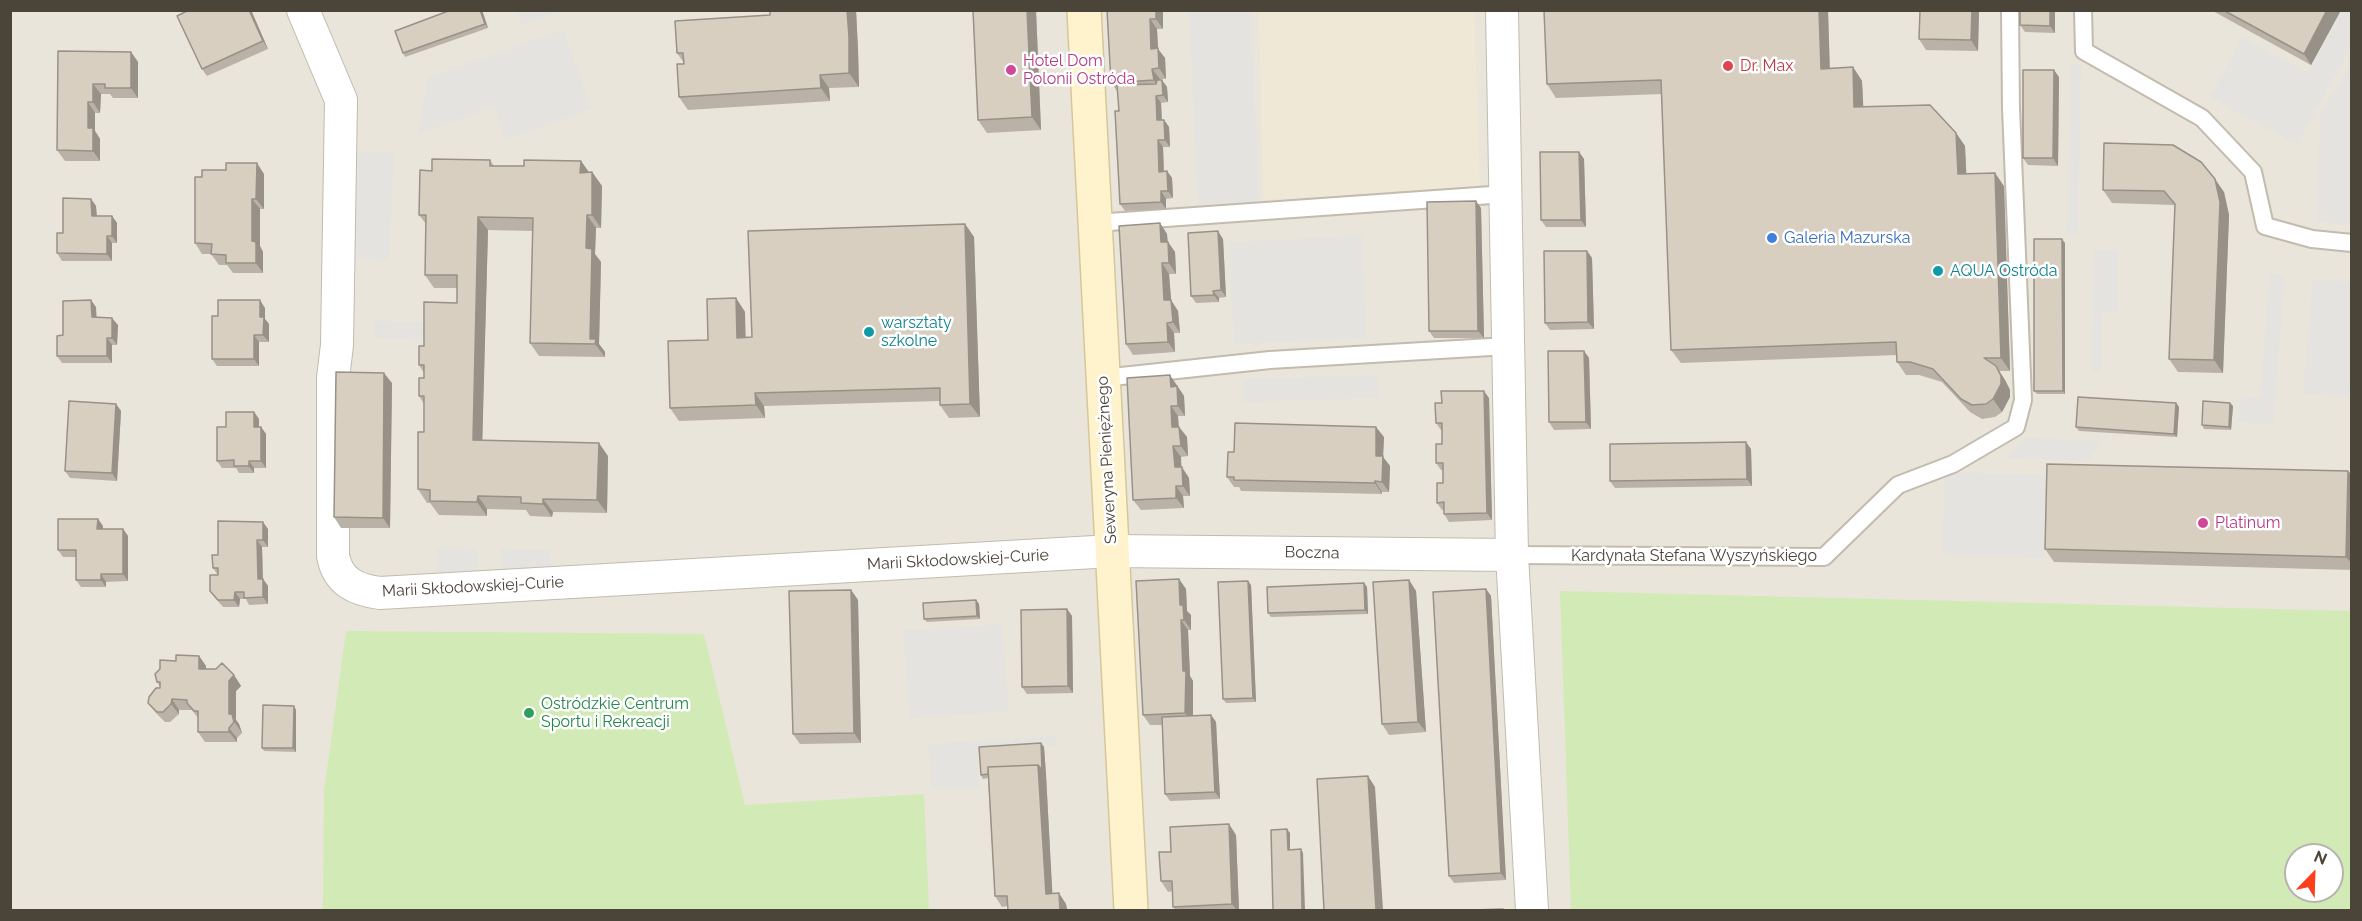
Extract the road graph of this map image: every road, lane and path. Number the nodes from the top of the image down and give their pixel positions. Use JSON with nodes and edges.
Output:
{"nodes":[{"id":1,"x":303,"y":10,"type":"edge"},
{"id":2,"x":1084,"y":10,"type":"edge"},
{"id":3,"x":1502,"y":10,"type":"edge"},
{"id":4,"x":2010,"y":10,"type":"edge"},
{"id":5,"x":2083,"y":10,"type":"edge"},
{"id":6,"x":1506,"y":195,"type":"junction"},
{"id":7,"x":1095,"y":223,"type":"junction"},
{"id":8,"x":2352,"y":243,"type":"edge"},
{"id":9,"x":1508,"y":346,"type":"junction"},
{"id":10,"x":1103,"y":378,"type":"junction"},
{"id":11,"x":1112,"y":551,"type":"junction"},
{"id":12,"x":1512,"y":555,"type":"junction"},
{"id":13,"x":1131,"y":910,"type":"edge"},
{"id":14,"x":1532,"y":910,"type":"edge"}],
"edges":[{"from":1,"to":11,"type":"street","name":"Marii Skłodowskiej-Curie"},
{"from":2,"to":7,"type":"street","name":"Seweryna Pieniężnego"},
{"from":3,"to":6,"type":"street"},
{"from":4,"to":12,"type":"lane","name":"Kardynała Stefana Wyszyńskiego"},
{"from":5,"to":8,"type":"lane"},
{"from":6,"to":7,"type":"lane"},
{"from":6,"to":9,"type":"street"},
{"from":7,"to":10,"type":"street","name":"Seweryna Pieniężnego"},
{"from":9,"to":10,"type":"lane"},
{"from":9,"to":12,"type":"street"},
{"from":10,"to":11,"type":"street","name":"Seweryna Pieniężnego"},
{"from":11,"to":12,"type":"street","name":"Boczna"},
{"from":11,"to":13,"type":"street","name":"Seweryna Pieniężnego"},
{"from":12,"to":14,"type":"street"}]}
